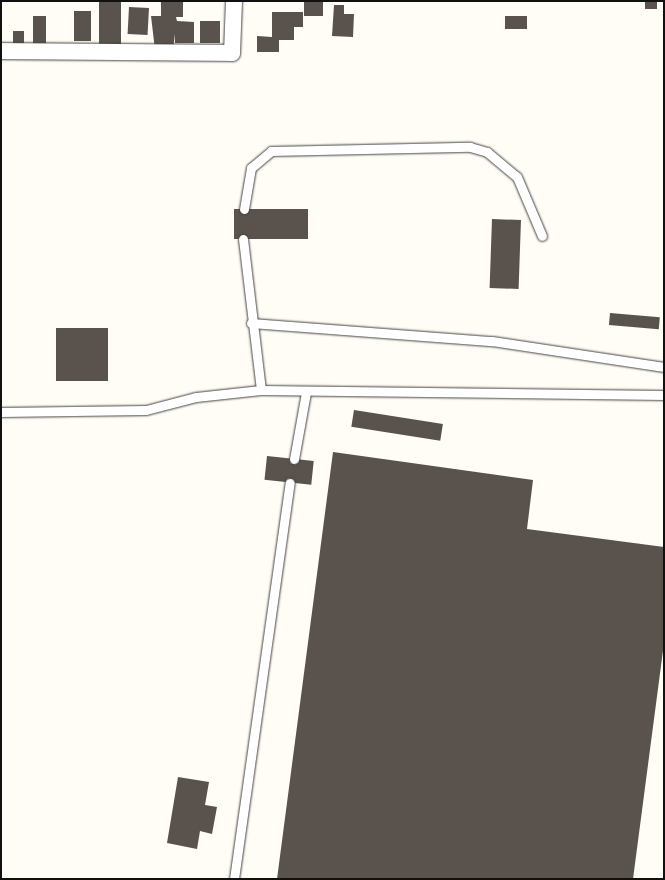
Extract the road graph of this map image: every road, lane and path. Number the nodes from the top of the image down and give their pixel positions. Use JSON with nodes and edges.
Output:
{"nodes":[{"id":1,"x":234,"y":1,"type":"edge"},
{"id":2,"x":1,"y":51,"type":"edge"},
{"id":3,"x":244,"y":209,"type":"dead end"},
{"id":4,"x":542,"y":236,"type":"dead end"},
{"id":5,"x":243,"y":239,"type":"dead end"},
{"id":6,"x":251,"y":323,"type":"junction"},
{"id":7,"x":664,"y":367,"type":"edge"},
{"id":8,"x":261,"y":390,"type":"junction"},
{"id":9,"x":306,"y":392,"type":"junction"},
{"id":10,"x":664,"y":395,"type":"edge"},
{"id":11,"x":1,"y":412,"type":"edge"},
{"id":12,"x":294,"y":459,"type":"dead end"},
{"id":13,"x":290,"y":483,"type":"dead end"},
{"id":14,"x":234,"y":879,"type":"edge"}],
"edges":[{"from":1,"to":2,"type":"street"},
{"from":3,"to":4,"type":"lane"},
{"from":5,"to":6,"type":"lane"},
{"from":6,"to":7,"type":"lane"},
{"from":6,"to":8,"type":"lane"},
{"from":8,"to":9,"type":"lane"},
{"from":8,"to":11,"type":"lane"},
{"from":9,"to":10,"type":"lane"},
{"from":9,"to":12,"type":"lane"},
{"from":13,"to":14,"type":"lane"}]}
